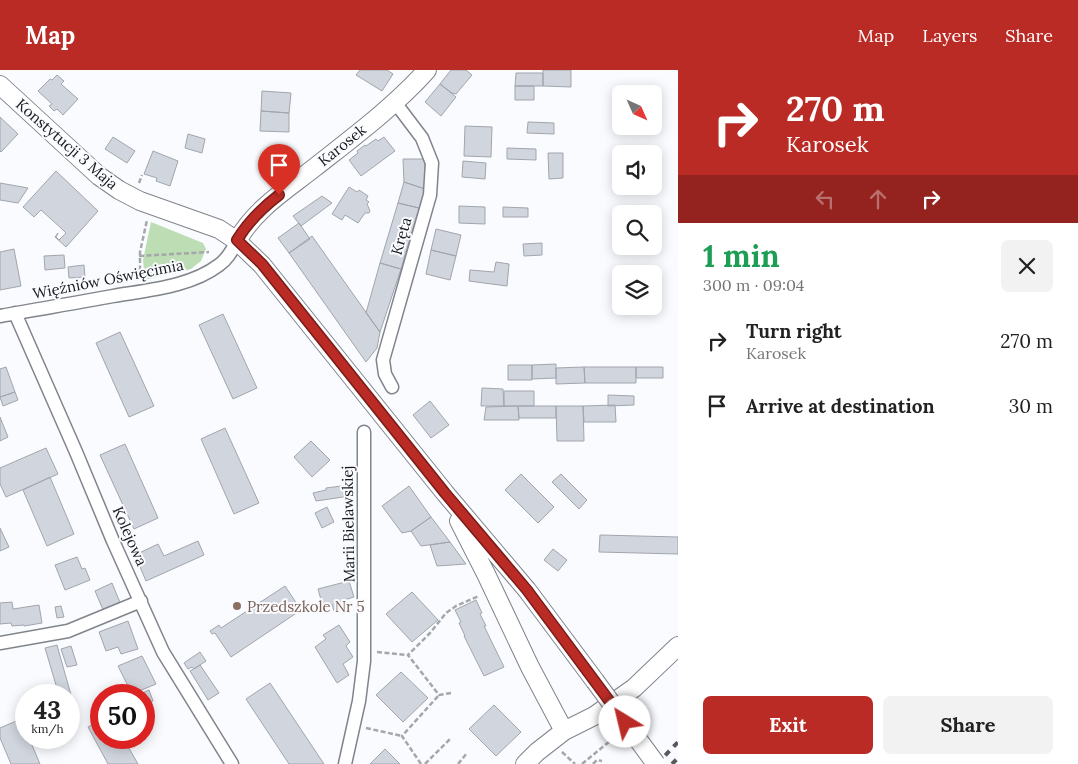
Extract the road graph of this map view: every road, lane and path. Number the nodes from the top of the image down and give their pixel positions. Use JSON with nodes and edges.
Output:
{"nodes":[{"id":1,"x":427,"y":70,"type":"edge"},
{"id":2,"x":0,"y":85,"type":"edge"},
{"id":3,"x":394,"y":101,"type":"junction"},
{"id":4,"x":142,"y":175,"type":"dead end"},
{"id":5,"x":138,"y":184,"type":"dead end"},
{"id":6,"x":148,"y":218,"type":"dead end"},
{"id":7,"x":237,"y":240,"type":"junction"},
{"id":8,"x":209,"y":252,"type":"dead end"},
{"id":9,"x":139,"y":256,"type":"junction"},
{"id":10,"x":140,"y":272,"type":"dead end"},
{"id":11,"x":15,"y":313,"type":"junction"},
{"id":12,"x":0,"y":316,"type":"edge"},
{"id":13,"x":392,"y":387,"type":"dead end"},
{"id":14,"x":364,"y":432,"type":"dead end"},
{"id":15,"x":445,"y":493,"type":"junction"},
{"id":16,"x":499,"y":557,"type":"junction"},
{"id":17,"x":486,"y":574,"type":"junction"},
{"id":18,"x":485,"y":593,"type":"dead end"},
{"id":19,"x":141,"y":601,"type":"junction"},
{"id":20,"x":0,"y":643,"type":"edge"},
{"id":21,"x":678,"y":646,"type":"edge"},
{"id":22,"x":364,"y":651,"type":"junction"},
{"id":23,"x":408,"y":655,"type":"junction"},
{"id":24,"x":451,"y":693,"type":"dead end"},
{"id":25,"x":439,"y":695,"type":"junction"},
{"id":26,"x":354,"y":726,"type":"junction"},
{"id":27,"x":564,"y":731,"type":"junction"},
{"id":28,"x":621,"y":732,"type":"dead end"},
{"id":29,"x":402,"y":736,"type":"junction"},
{"id":30,"x":451,"y":738,"type":"dead end"},
{"id":31,"x":558,"y":748,"type":"dead end"},
{"id":32,"x":468,"y":753,"type":"dead end"},
{"id":33,"x":602,"y":761,"type":"dead end"},
{"id":34,"x":232,"y":764,"type":"edge"},
{"id":35,"x":345,"y":764,"type":"edge"},
{"id":36,"x":421,"y":764,"type":"edge"},
{"id":37,"x":426,"y":764,"type":"edge"},
{"id":38,"x":458,"y":764,"type":"edge"},
{"id":39,"x":525,"y":764,"type":"edge"},
{"id":40,"x":575,"y":764,"type":"edge"},
{"id":41,"x":582,"y":764,"type":"edge"},
{"id":42,"x":593,"y":764,"type":"edge"},
{"id":43,"x":656,"y":764,"type":"edge"}],
"edges":[{"from":1,"to":3,"type":"main road","name":"Karosek"},
{"from":2,"to":7,"type":"main road","name":"Konstytucji 3 Maja"},
{"from":3,"to":7,"type":"main road","name":"Karosek"},
{"from":3,"to":13,"type":"street","name":"Kręta"},
{"from":4,"to":5,"type":"path"},
{"from":6,"to":9,"type":"path"},
{"from":7,"to":11,"type":"street","name":"Więźniów Oświęcimia"},
{"from":7,"to":15,"type":"main road","name":"Konstytucji 3 Maja"},
{"from":8,"to":9,"type":"path"},
{"from":9,"to":10,"type":"path"},
{"from":11,"to":12,"type":"street","name":"Więźniów Oświęcimia"},
{"from":11,"to":19,"type":"street","name":"Kolejowa"},
{"from":14,"to":22,"type":"street","name":"Marii Bielawskiej"},
{"from":15,"to":16,"type":"main road","name":"Konstytucji 3 Maja"},
{"from":15,"to":17,"type":"main road"},
{"from":16,"to":17,"type":"main road"},
{"from":16,"to":43,"type":"main road","name":"Konstytucji 3 Maja","bridge":true},
{"from":17,"to":27,"type":"main road"},
{"from":18,"to":23,"type":"path"},
{"from":19,"to":20,"type":"street"},
{"from":19,"to":34,"type":"street","name":"Kolejowa"},
{"from":21,"to":27,"type":"main road"},
{"from":22,"to":23,"type":"path"},
{"from":22,"to":26,"type":"street","name":"Marii Bielawskiej"},
{"from":23,"to":25,"type":"path"},
{"from":24,"to":25,"type":"path"},
{"from":25,"to":29,"type":"path"},
{"from":26,"to":29,"type":"path"},
{"from":26,"to":35,"type":"street","name":"Marii Bielawskiej"},
{"from":27,"to":39,"type":"main road"},
{"from":28,"to":41,"type":"path"},
{"from":29,"to":36,"type":"path"},
{"from":30,"to":37,"type":"path"},
{"from":31,"to":40,"type":"path"},
{"from":32,"to":38,"type":"path"},
{"from":33,"to":42,"type":"path"}]}
